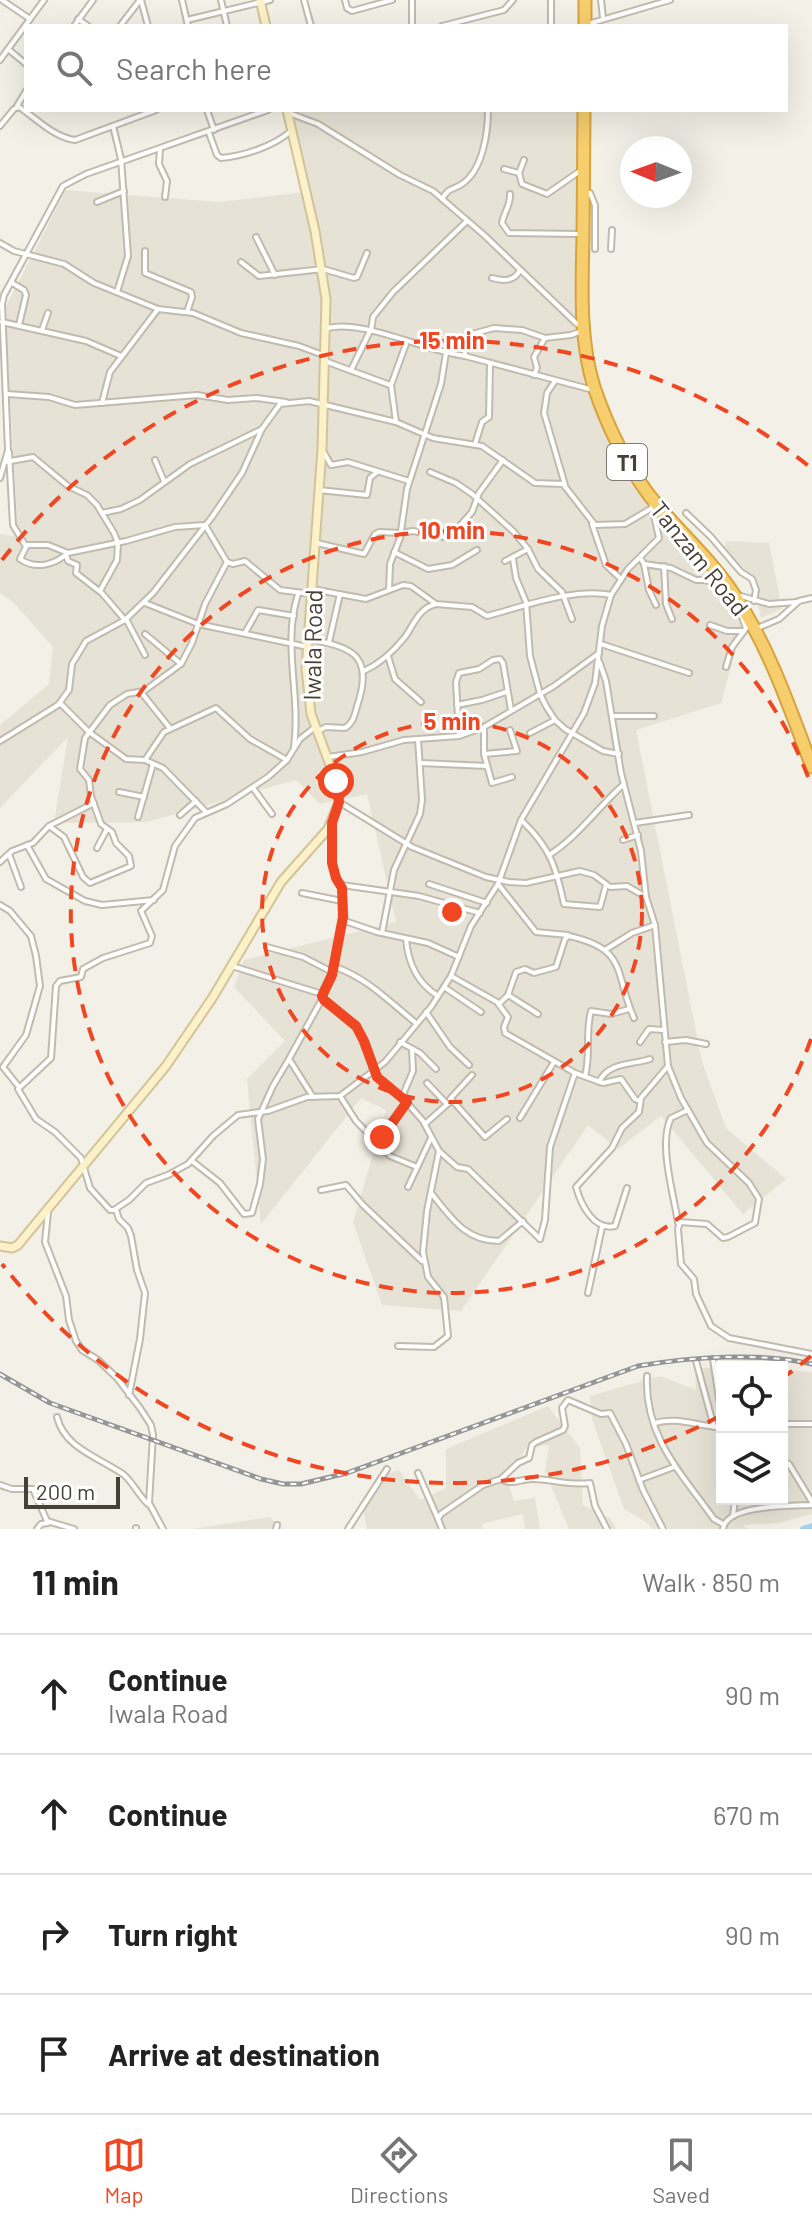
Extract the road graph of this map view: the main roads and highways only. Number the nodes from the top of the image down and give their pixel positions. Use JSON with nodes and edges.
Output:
{"nodes":[{"id":1,"x":585,"y":0,"type":"edge"},
{"id":2,"x":585,"y":24,"type":"edge"},
{"id":3,"x":584,"y":112,"type":"edge"},
{"id":4,"x":812,"y":767,"type":"edge"}],
"edges":[{"from":1,"to":2,"type":"highway"},
{"from":3,"to":4,"type":"highway","name":"Tanzam Road","number":"T1"}]}
